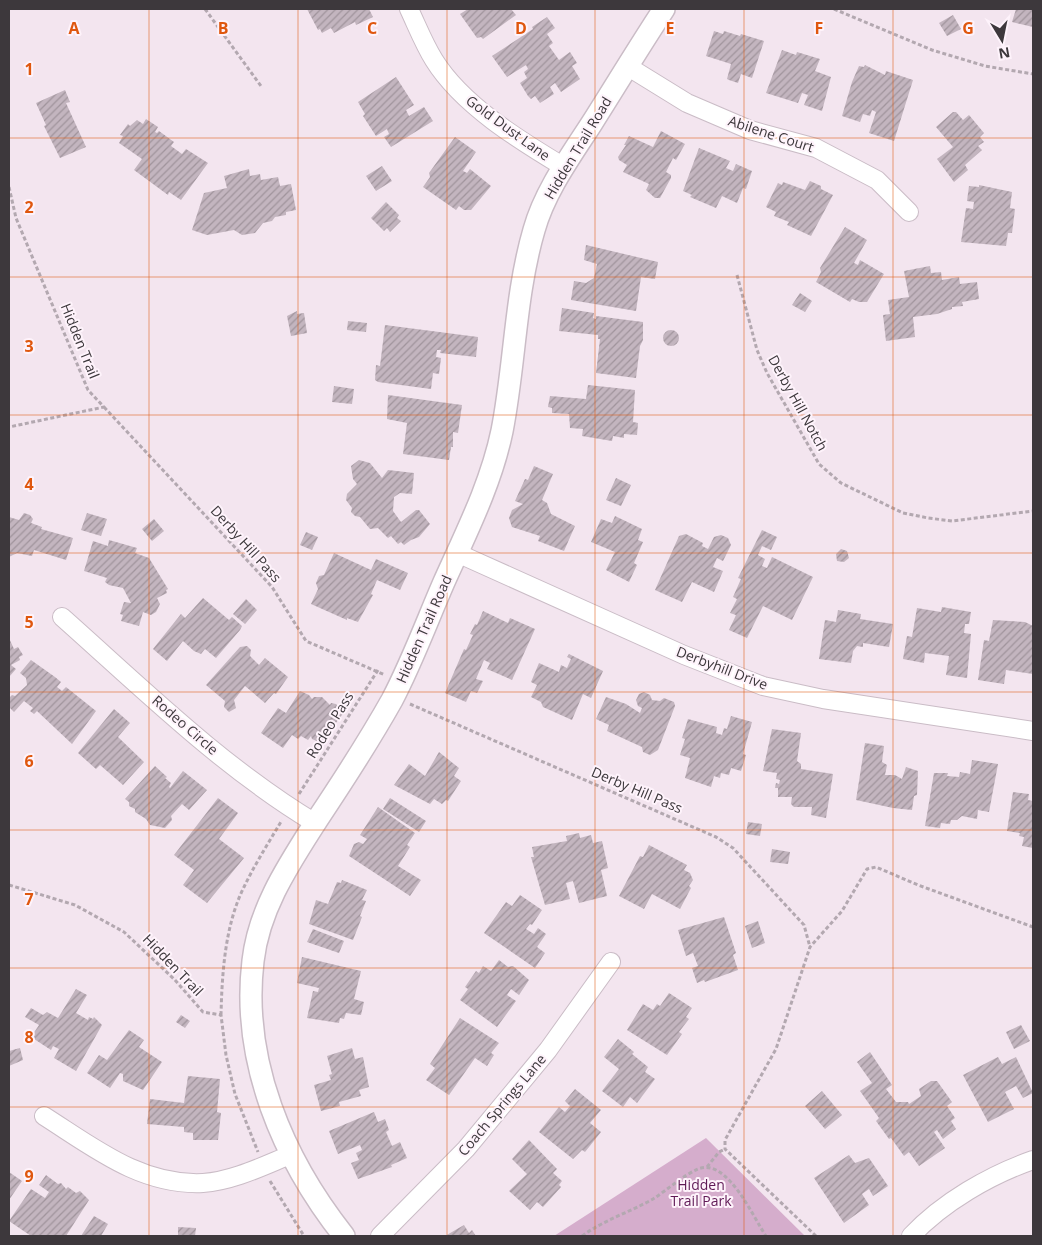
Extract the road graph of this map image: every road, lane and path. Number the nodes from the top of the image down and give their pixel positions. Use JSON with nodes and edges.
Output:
{"nodes":[{"id":1,"x":204,"y":9,"type":"edge"},
{"id":2,"x":409,"y":9,"type":"edge"},
{"id":3,"x":664,"y":9,"type":"edge"},
{"id":4,"x":834,"y":9,"type":"edge"},
{"id":5,"x":627,"y":66,"type":"junction"},
{"id":6,"x":1033,"y":74,"type":"edge"},
{"id":7,"x":261,"y":86,"type":"dead end"},
{"id":8,"x":564,"y":166,"type":"junction"},
{"id":9,"x":9,"y":187,"type":"edge"},
{"id":10,"x":909,"y":212,"type":"dead end"},
{"id":11,"x":737,"y":276,"type":"dead end"},
{"id":12,"x":104,"y":407,"type":"junction"},
{"id":13,"x":9,"y":427,"type":"edge"},
{"id":14,"x":1033,"y":511,"type":"edge"},
{"id":15,"x":457,"y":553,"type":"junction"},
{"id":16,"x":62,"y":617,"type":"dead end"},
{"id":17,"x":378,"y":670,"type":"junction"},
{"id":18,"x":383,"y":672,"type":"dead end"},
{"id":19,"x":412,"y":707,"type":"dead end"},
{"id":20,"x":1033,"y":731,"type":"edge"},
{"id":21,"x":301,"y":791,"type":"dead end"},
{"id":22,"x":282,"y":820,"type":"dead end"},
{"id":23,"x":315,"y":823,"type":"junction"},
{"id":24,"x":9,"y":884,"type":"edge"},
{"id":25,"x":1033,"y":928,"type":"edge"},
{"id":26,"x":810,"y":947,"type":"junction"},
{"id":27,"x":611,"y":962,"type":"dead end"},
{"id":28,"x":221,"y":1015,"type":"junction"},
{"id":29,"x":44,"y":1116,"type":"dead end"},
{"id":30,"x":725,"y":1149,"type":"junction"},
{"id":31,"x":257,"y":1150,"type":"dead end"},
{"id":32,"x":290,"y":1155,"type":"junction"},
{"id":33,"x":1033,"y":1160,"type":"edge"},
{"id":34,"x":707,"y":1167,"type":"junction"},
{"id":35,"x":271,"y":1183,"type":"dead end"},
{"id":36,"x":304,"y":1236,"type":"edge"},
{"id":37,"x":344,"y":1236,"type":"edge"},
{"id":38,"x":380,"y":1236,"type":"edge"},
{"id":39,"x":582,"y":1236,"type":"edge"},
{"id":40,"x":766,"y":1236,"type":"edge"},
{"id":41,"x":816,"y":1236,"type":"edge"},
{"id":42,"x":911,"y":1236,"type":"edge"}],
"edges":[{"from":1,"to":7,"type":"path"},
{"from":2,"to":8,"type":"street","name":"Gold Dust Lane"},
{"from":3,"to":5,"type":"street","name":"Hidden Trail Road"},
{"from":4,"to":6,"type":"path"},
{"from":5,"to":8,"type":"street","name":"Hidden Trail Road"},
{"from":5,"to":10,"type":"street","name":"Abilene Court"},
{"from":8,"to":15,"type":"street","name":"Hidden Trail Road"},
{"from":9,"to":12,"type":"path","name":"Hidden Trail"},
{"from":11,"to":14,"type":"path","name":"Derby Hill Notch"},
{"from":12,"to":13,"type":"path"},
{"from":12,"to":17,"type":"path","name":"Derby Hill Pass"},
{"from":15,"to":20,"type":"street","name":"Derbyhill Drive"},
{"from":15,"to":23,"type":"street","name":"Hidden Trail Road"},
{"from":16,"to":23,"type":"street","name":"Rodeo Circle"},
{"from":17,"to":18,"type":"path","name":"Derby Hill Pass"},
{"from":17,"to":21,"type":"path","name":"Rodeo Pass"},
{"from":19,"to":26,"type":"path","name":"Derby Hill Pass"},
{"from":22,"to":28,"type":"path"},
{"from":23,"to":32,"type":"street","name":"Hidden Trail Road"},
{"from":24,"to":28,"type":"path","name":"Hidden Trail"},
{"from":25,"to":26,"type":"path"},
{"from":26,"to":30,"type":"path"},
{"from":27,"to":38,"type":"street","name":"Coach Springs Lane"},
{"from":28,"to":31,"type":"path"},
{"from":29,"to":32,"type":"street"},
{"from":30,"to":34,"type":"path"},
{"from":30,"to":41,"type":"path"},
{"from":32,"to":37,"type":"street","name":"Hidden Trail Road"},
{"from":33,"to":42,"type":"street"},
{"from":34,"to":39,"type":"path"},
{"from":34,"to":40,"type":"path"},
{"from":35,"to":36,"type":"path"}]}
